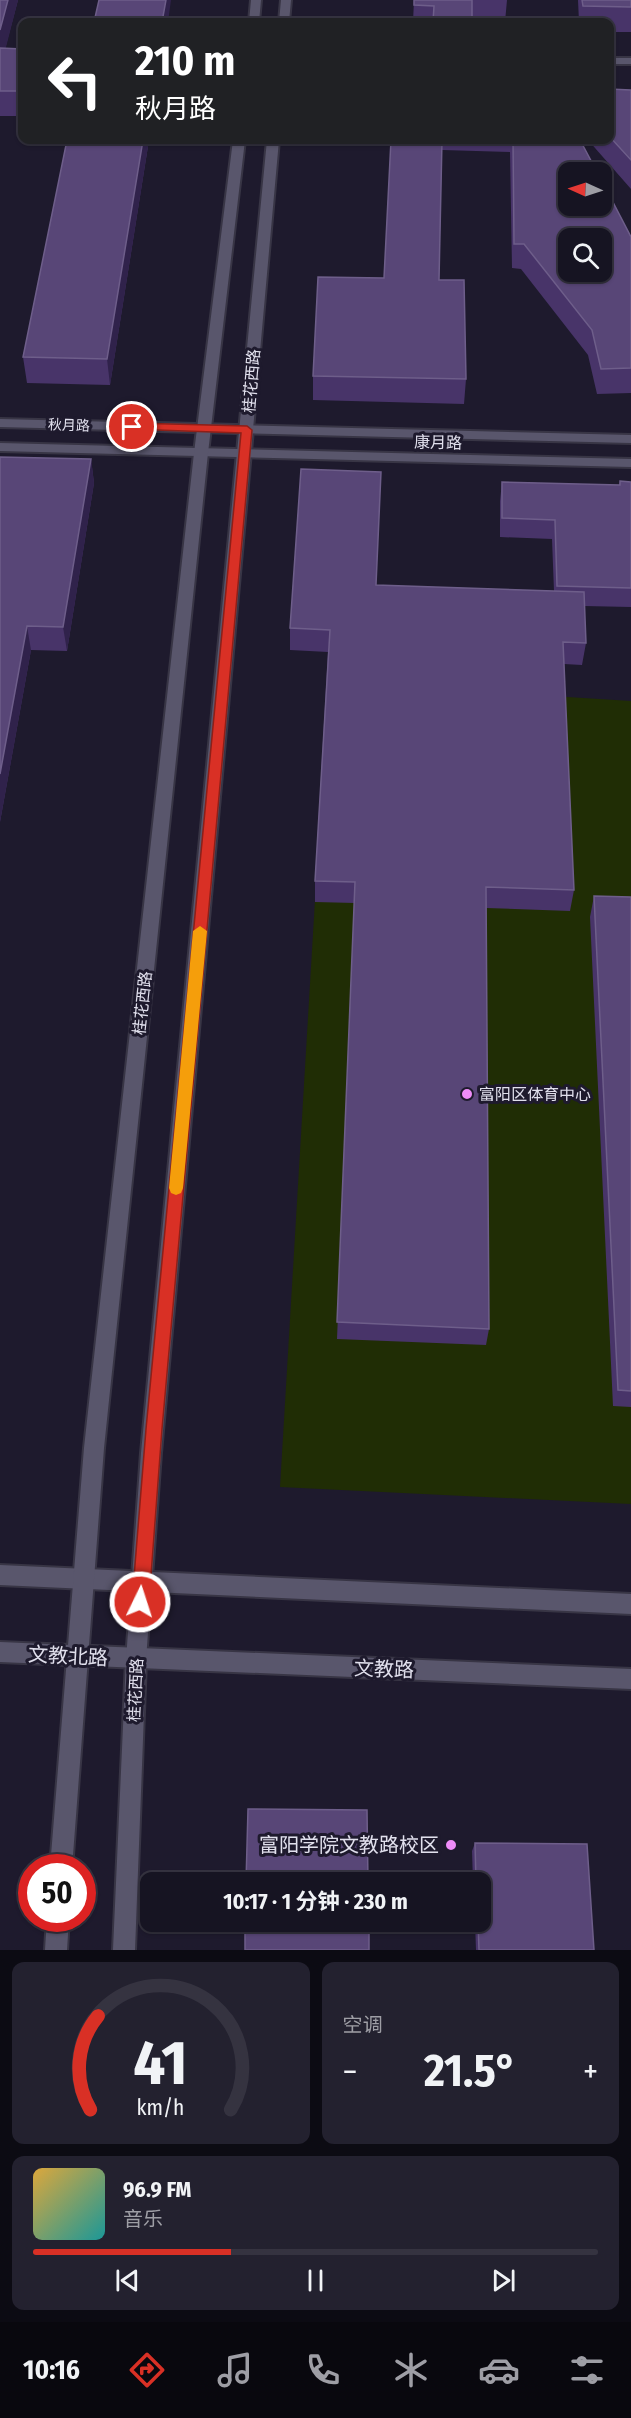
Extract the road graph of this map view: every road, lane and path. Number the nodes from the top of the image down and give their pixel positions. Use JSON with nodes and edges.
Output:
{"nodes":[{"id":1,"x":256,"y":0,"type":"edge"},
{"id":2,"x":286,"y":0,"type":"edge"},
{"id":3,"x":254,"y":18,"type":"edge"},
{"id":4,"x":284,"y":18,"type":"edge"},
{"id":5,"x":614,"y":60,"type":"edge"},
{"id":6,"x":631,"y":61,"type":"edge"},
{"id":7,"x":239,"y":144,"type":"edge"},
{"id":8,"x":273,"y":144,"type":"edge"},
{"id":9,"x":0,"y":423,"type":"edge"},
{"id":10,"x":204,"y":429,"type":"junction"},
{"id":11,"x":247,"y":430,"type":"junction"},
{"id":12,"x":631,"y":439,"type":"edge"},
{"id":13,"x":0,"y":447,"type":"edge"},
{"id":14,"x":201,"y":453,"type":"junction"},
{"id":15,"x":245,"y":454,"type":"junction"},
{"id":16,"x":631,"y":463,"type":"edge"},
{"id":17,"x":0,"y":1575,"type":"edge"},
{"id":18,"x":82,"y":1579,"type":"junction"},
{"id":19,"x":141,"y":1582,"type":"junction"},
{"id":20,"x":631,"y":1604,"type":"edge"},
{"id":21,"x":0,"y":1653,"type":"edge"},
{"id":22,"x":76,"y":1655,"type":"junction"},
{"id":23,"x":136,"y":1660,"type":"junction"},
{"id":24,"x":631,"y":1679,"type":"edge"},
{"id":25,"x":62,"y":1854,"type":"edge"},
{"id":26,"x":57,"y":1932,"type":"edge"},
{"id":27,"x":56,"y":1950,"type":"edge"},
{"id":28,"x":124,"y":1950,"type":"edge"}],
"edges":[{"from":1,"to":3,"type":"main road"},
{"from":2,"to":4,"type":"main road"},
{"from":5,"to":6,"type":"main road"},
{"from":7,"to":10,"type":"main road","name":"桂花西路"},
{"from":8,"to":11,"type":"main road","name":"桂花西路"},
{"from":9,"to":10,"type":"main road","name":"秋月路"},
{"from":10,"to":11,"type":"main road","name":"秋月路"},
{"from":10,"to":14,"type":"main road","name":"桂花西路"},
{"from":11,"to":12,"type":"main road","name":"康月路"},
{"from":11,"to":15,"type":"main road","name":"桂花西路"},
{"from":13,"to":14,"type":"main road","name":"秋月路"},
{"from":14,"to":15,"type":"main road","name":"秋月路"},
{"from":14,"to":18,"type":"main road","name":"桂花西路"},
{"from":15,"to":16,"type":"main road","name":"康月路"},
{"from":15,"to":19,"type":"main road","name":"桂花西路"},
{"from":17,"to":18,"type":"main road"},
{"from":18,"to":19,"type":"main road"},
{"from":18,"to":22,"type":"main road","name":"桂花西路"},
{"from":19,"to":20,"type":"main road"},
{"from":19,"to":23,"type":"main road","name":"桂花西路"},
{"from":21,"to":22,"type":"main road","name":"文教北路"},
{"from":22,"to":23,"type":"main road","name":"文教北路"},
{"from":22,"to":25,"type":"main road","name":"桂花西路"},
{"from":23,"to":24,"type":"main road","name":"文教路"},
{"from":23,"to":28,"type":"main road","name":"桂花西路"},
{"from":26,"to":27,"type":"main road"}]}
